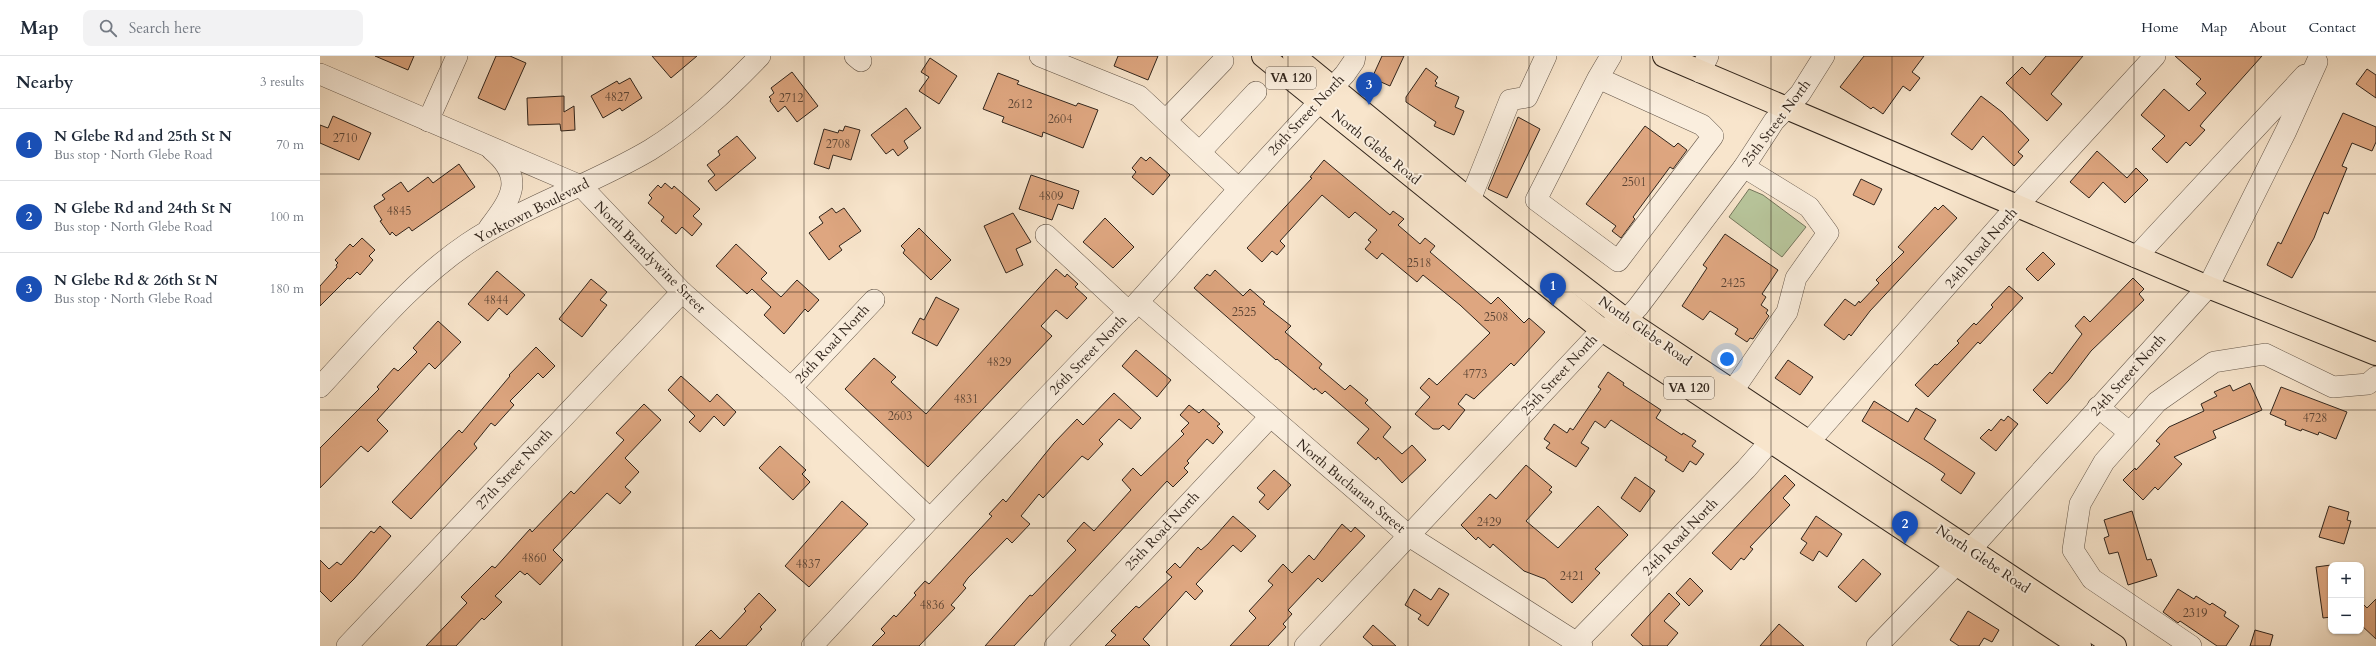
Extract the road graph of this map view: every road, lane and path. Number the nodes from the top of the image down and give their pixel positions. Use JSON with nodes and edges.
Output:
{"nodes":[{"id":1,"x":457,"y":56,"type":"edge"},
{"id":2,"x":760,"y":56,"type":"edge"},
{"id":3,"x":1040,"y":56,"type":"edge"},
{"id":4,"x":1263,"y":56,"type":"edge"},
{"id":5,"x":1294,"y":56,"type":"edge"},
{"id":6,"x":1355,"y":56,"type":"edge"},
{"id":7,"x":1546,"y":56,"type":"edge"},
{"id":8,"x":1611,"y":56,"type":"edge"},
{"id":9,"x":1664,"y":56,"type":"edge"},
{"id":10,"x":2155,"y":56,"type":"edge"},
{"id":11,"x":1821,"y":57,"type":"edge"},
{"id":12,"x":2321,"y":59,"type":"edge"},
{"id":13,"x":1223,"y":61,"type":"dead end"},
{"id":14,"x":1085,"y":64,"type":"edge"},
{"id":15,"x":1704,"y":64,"type":"edge"},
{"id":16,"x":320,"y":74,"type":"edge"},
{"id":17,"x":1598,"y":78,"type":"junction"},
{"id":18,"x":1256,"y":92,"type":"dead end"},
{"id":19,"x":1325,"y":93,"type":"junction"},
{"id":20,"x":1786,"y":109,"type":"junction"},
{"id":21,"x":1166,"y":120,"type":"junction"},
{"id":22,"x":428,"y":121,"type":"junction"},
{"id":23,"x":486,"y":145,"type":"junction"},
{"id":24,"x":1200,"y":152,"type":"junction"},
{"id":25,"x":1744,"y":167,"type":"junction"},
{"id":26,"x":581,"y":186,"type":"junction"},
{"id":27,"x":1238,"y":189,"type":"junction"},
{"id":28,"x":1470,"y":200,"type":"junction"},
{"id":29,"x":2018,"y":206,"type":"junction"},
{"id":30,"x":484,"y":233,"type":"junction"},
{"id":31,"x":1046,"y":235,"type":"dead end"},
{"id":32,"x":2136,"y":257,"type":"junction"},
{"id":33,"x":2208,"y":287,"type":"junction"},
{"id":34,"x":682,"y":292,"type":"junction"},
{"id":35,"x":874,"y":300,"type":"dead end"},
{"id":36,"x":1134,"y":307,"type":"junction"},
{"id":37,"x":1626,"y":320,"type":"junction"},
{"id":38,"x":1602,"y":330,"type":"junction"},
{"id":39,"x":2376,"y":354,"type":"edge"},
{"id":40,"x":2376,"y":377,"type":"edge"},
{"id":41,"x":320,"y":387,"type":"edge"},
{"id":42,"x":791,"y":388,"type":"junction"},
{"id":43,"x":1732,"y":392,"type":"junction"},
{"id":44,"x":2098,"y":407,"type":"junction"},
{"id":45,"x":1270,"y":417,"type":"junction"},
{"id":46,"x":1784,"y":425,"type":"junction"},
{"id":47,"x":2129,"y":432,"type":"junction"},
{"id":48,"x":1770,"y":442,"type":"junction"},
{"id":49,"x":1809,"y":442,"type":"junction"},
{"id":50,"x":930,"y":519,"type":"junction"},
{"id":51,"x":1409,"y":536,"type":"junction"},
{"id":52,"x":1963,"y":556,"type":"junction"},
{"id":53,"x":1577,"y":645,"type":"edge"},
{"id":54,"x":347,"y":646,"type":"edge"},
{"id":55,"x":812,"y":646,"type":"edge"},
{"id":56,"x":1055,"y":646,"type":"edge"},
{"id":57,"x":1305,"y":646,"type":"edge"},
{"id":58,"x":1877,"y":646,"type":"edge"},
{"id":59,"x":2080,"y":646,"type":"edge"},
{"id":60,"x":2115,"y":646,"type":"edge"},
{"id":61,"x":2191,"y":646,"type":"edge"}],
"edges":[{"from":1,"to":22,"type":"street"},
{"from":2,"to":26,"type":"street","name":"Yorktown Boulevard"},
{"from":3,"to":14,"type":"street"},
{"from":4,"to":19,"type":"main road","name":"North Glebe Road","number":"VA 120"},
{"from":5,"to":19,"type":"main road","name":"North Glebe Road","number":"VA 120"},
{"from":6,"to":19,"type":"street","name":"26th Street North"},
{"from":7,"to":28,"type":"street"},
{"from":8,"to":17,"type":"street"},
{"from":9,"to":15,"type":"main road"},
{"from":10,"to":29,"type":"street","name":"24th Road North"},
{"from":11,"to":20,"type":"street","name":"25th Street North"},
{"from":12,"to":32,"type":"street","name":"24th Street North"},
{"from":12,"to":33,"type":"street","name":"24th Street North"},
{"from":13,"to":21,"type":"street"},
{"from":14,"to":21,"type":"street"},
{"from":15,"to":20,"type":"main road"},
{"from":16,"to":22,"type":"street","name":"North Brandywine Street"},
{"from":17,"to":17,"type":"street"},
{"from":18,"to":24,"type":"street"},
{"from":19,"to":27,"type":"street","name":"26th Street North"},
{"from":19,"to":28,"type":"main road","name":"North Glebe Road","number":"VA 120"},
{"from":19,"to":38,"type":"main road","name":"North Glebe Road","number":"VA 120"},
{"from":20,"to":25,"type":"street","name":"25th Street North"},
{"from":20,"to":29,"type":"main road"},
{"from":21,"to":24,"type":"street"},
{"from":22,"to":23,"type":"street","name":"North Brandywine Street"},
{"from":23,"to":26,"type":"street","name":"North Brandywine Street"},
{"from":23,"to":30,"type":"street"},
{"from":24,"to":27,"type":"street"},
{"from":25,"to":37,"type":"street","name":"25th Street North"},
{"from":25,"to":43,"type":"street"},
{"from":26,"to":30,"type":"street","name":"Yorktown Boulevard"},
{"from":26,"to":34,"type":"street","name":"North Brandywine Street"},
{"from":27,"to":36,"type":"street","name":"26th Street North"},
{"from":28,"to":37,"type":"main road","name":"North Glebe Road","number":"VA 120"},
{"from":29,"to":32,"type":"main road"},
{"from":29,"to":49,"type":"street","name":"24th Road North"},
{"from":30,"to":41,"type":"street","name":"Yorktown Boulevard"},
{"from":31,"to":36,"type":"street","name":"North Buchanan Street"},
{"from":32,"to":33,"type":"main road"},
{"from":33,"to":39,"type":"main road"},
{"from":33,"to":44,"type":"street","name":"24th Street North"},
{"from":34,"to":42,"type":"street","name":"North Brandywine Street"},
{"from":34,"to":54,"type":"street","name":"27th Street North"},
{"from":35,"to":42,"type":"street","name":"26th Road North"},
{"from":36,"to":45,"type":"street","name":"North Buchanan Street"},
{"from":36,"to":50,"type":"street","name":"26th Street North"},
{"from":37,"to":38,"type":"street","name":"25th Street North"},
{"from":37,"to":43,"type":"main road","name":"North Glebe Road","number":"VA 120"},
{"from":38,"to":48,"type":"main road","name":"North Glebe Road","number":"VA 120"},
{"from":38,"to":51,"type":"street","name":"25th Street North"},
{"from":40,"to":47,"type":"street"},
{"from":42,"to":50,"type":"street","name":"North Brandywine Street"},
{"from":43,"to":46,"type":"main road","name":"North Glebe Road","number":"VA 120"},
{"from":44,"to":47,"type":"street"},
{"from":44,"to":52,"type":"street","name":"24th Street North"},
{"from":45,"to":51,"type":"street","name":"North Buchanan Street"},
{"from":45,"to":56,"type":"street","name":"25th Road North"},
{"from":46,"to":48,"type":"street","name":"24th Road North"},
{"from":46,"to":49,"type":"main road","name":"North Glebe Road","number":"VA 120"},
{"from":47,"to":61,"type":"street"},
{"from":48,"to":52,"type":"main road","name":"North Glebe Road","number":"VA 120"},
{"from":48,"to":53,"type":"street","name":"24th Road North"},
{"from":49,"to":52,"type":"main road","name":"North Glebe Road","number":"VA 120"},
{"from":50,"to":55,"type":"street","name":"26th Street North"},
{"from":51,"to":53,"type":"street","name":"North Buchanan Street"},
{"from":51,"to":57,"type":"street","name":"25th Street North"},
{"from":52,"to":58,"type":"street","name":"24th Street North"},
{"from":52,"to":59,"type":"main road","name":"North Glebe Road","number":"VA 120"},
{"from":52,"to":60,"type":"main road","name":"North Glebe Road","number":"VA 120"}]}
